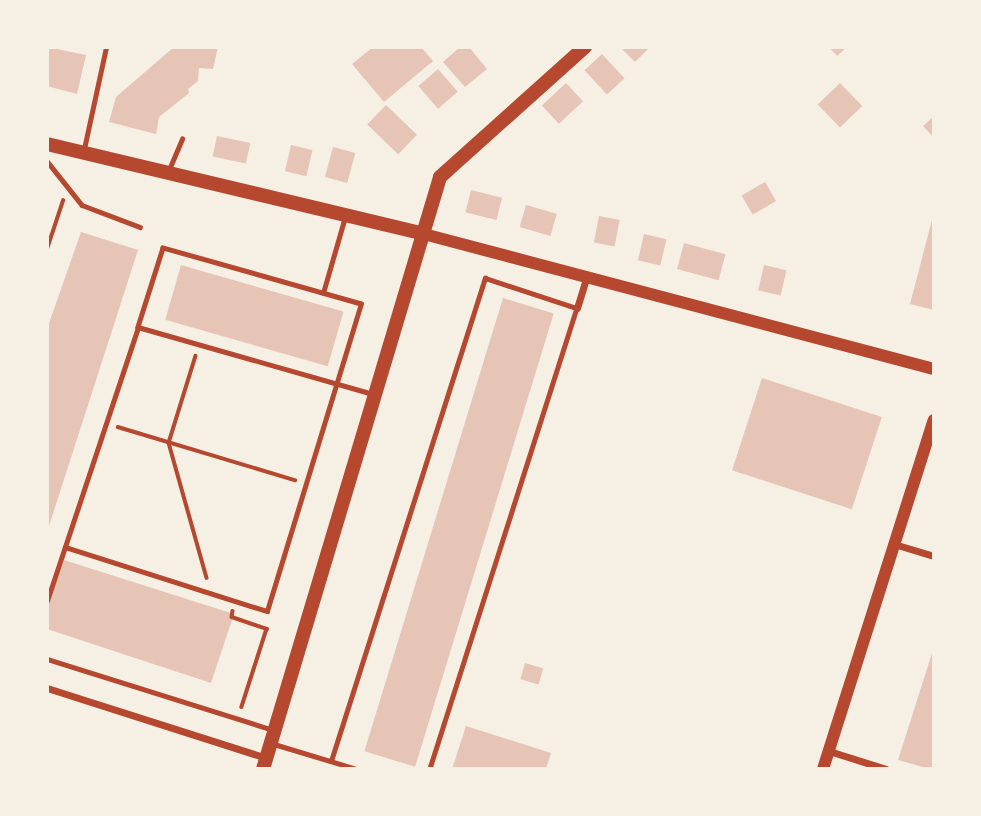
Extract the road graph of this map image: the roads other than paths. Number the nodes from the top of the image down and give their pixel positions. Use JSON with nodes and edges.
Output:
{"nodes":[{"id":1,"x":106,"y":47,"type":"edge"},
{"id":2,"x":585,"y":47,"type":"edge"},
{"id":3,"x":182,"y":139,"type":"dead end"},
{"id":4,"x":47,"y":144,"type":"edge"},
{"id":5,"x":83,"y":153,"type":"junction"},
{"id":6,"x":47,"y":161,"type":"edge"},
{"id":7,"x":168,"y":173,"type":"junction"},
{"id":8,"x":346,"y":215,"type":"junction"},
{"id":9,"x":141,"y":227,"type":"dead end"},
{"id":10,"x":420,"y":233,"type":"junction"},
{"id":11,"x":587,"y":276,"type":"junction"},
{"id":12,"x":323,"y":293,"type":"junction"},
{"id":13,"x":577,"y":308,"type":"junction"},
{"id":14,"x":138,"y":327,"type":"junction"},
{"id":15,"x":934,"y":369,"type":"edge"},
{"id":16,"x":337,"y":383,"type":"junction"},
{"id":17,"x":374,"y":395,"type":"junction"},
{"id":18,"x":934,"y":420,"type":"edge"},
{"id":19,"x":894,"y":544,"type":"junction"},
{"id":20,"x":65,"y":547,"type":"junction"},
{"id":21,"x":934,"y":556,"type":"edge"},
{"id":22,"x":47,"y":601,"type":"edge"},
{"id":23,"x":47,"y":659,"type":"edge"},
{"id":24,"x":47,"y":688,"type":"edge"},
{"id":25,"x":269,"y":750,"type":"edge"},
{"id":26,"x":829,"y":751,"type":"junction"},
{"id":27,"x":331,"y":761,"type":"junction"},
{"id":28,"x":357,"y":769,"type":"edge"},
{"id":29,"x":430,"y":769,"type":"edge"},
{"id":30,"x":823,"y":769,"type":"edge"},
{"id":31,"x":886,"y":769,"type":"edge"}],
"edges":[{"from":1,"to":5,"type":"lane"},
{"from":2,"to":10,"type":"main road"},
{"from":3,"to":7,"type":"lane"},
{"from":4,"to":5,"type":"main road"},
{"from":5,"to":7,"type":"main road"},
{"from":6,"to":9,"type":"lane"},
{"from":7,"to":8,"type":"main road"},
{"from":8,"to":10,"type":"main road"},
{"from":8,"to":12,"type":"lane"},
{"from":10,"to":11,"type":"street"},
{"from":10,"to":17,"type":"main road"},
{"from":11,"to":13,"type":"street"},
{"from":11,"to":15,"type":"street"},
{"from":12,"to":14,"type":"lane"},
{"from":12,"to":16,"type":"lane"},
{"from":13,"to":27,"type":"lane"},
{"from":13,"to":29,"type":"lane"},
{"from":14,"to":16,"type":"lane"},
{"from":14,"to":20,"type":"lane"},
{"from":16,"to":17,"type":"lane"},
{"from":16,"to":20,"type":"lane"},
{"from":17,"to":25,"type":"main road"},
{"from":18,"to":19,"type":"street"},
{"from":19,"to":21,"type":"street"},
{"from":19,"to":26,"type":"street"},
{"from":20,"to":22,"type":"lane"},
{"from":23,"to":25,"type":"lane"},
{"from":24,"to":25,"type":"street"},
{"from":25,"to":27,"type":"lane"},
{"from":26,"to":30,"type":"street"},
{"from":26,"to":31,"type":"street"},
{"from":27,"to":28,"type":"lane"}]}
